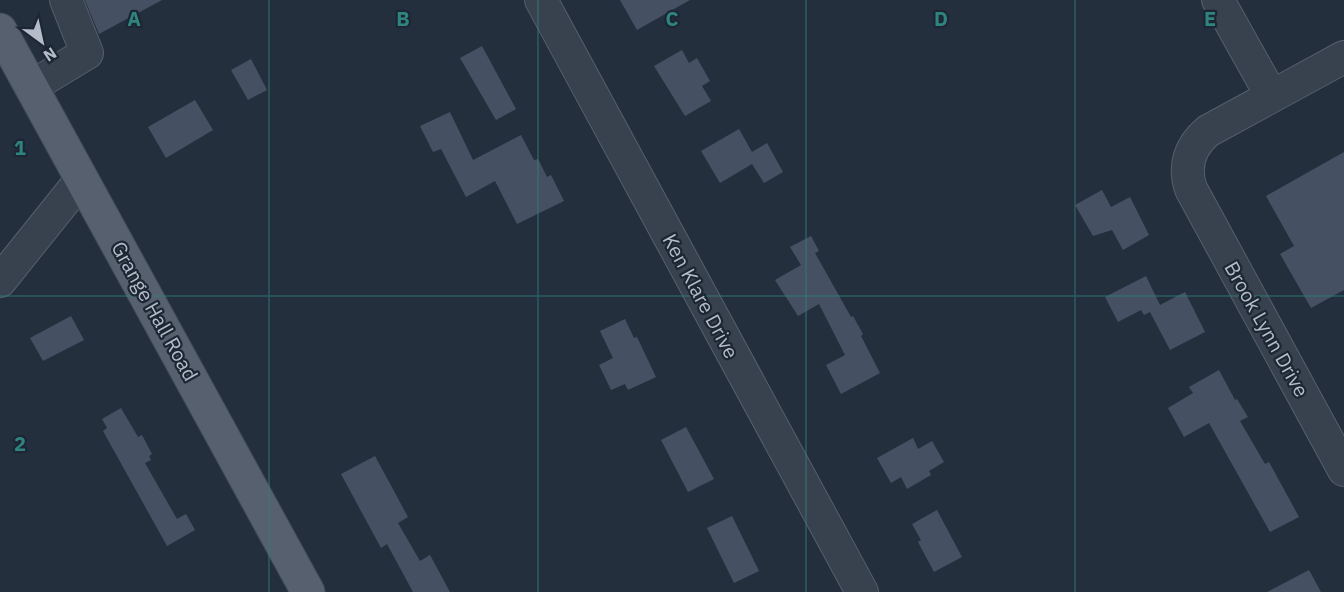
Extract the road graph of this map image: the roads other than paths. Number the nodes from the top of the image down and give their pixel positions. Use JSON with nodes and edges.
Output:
{"nodes":[{"id":1,"x":66,"y":0,"type":"edge"},
{"id":2,"x":541,"y":0,"type":"edge"},
{"id":3,"x":1218,"y":0,"type":"edge"},
{"id":4,"x":0,"y":30,"type":"edge"},
{"id":5,"x":1344,"y":57,"type":"edge"},
{"id":6,"x":31,"y":87,"type":"junction"},
{"id":7,"x":1271,"y":95,"type":"junction"},
{"id":8,"x":81,"y":180,"type":"junction"},
{"id":9,"x":0,"y":280,"type":"edge"},
{"id":10,"x":1344,"y":470,"type":"edge"},
{"id":11,"x":308,"y":592,"type":"edge"},
{"id":12,"x":862,"y":592,"type":"edge"}],
"edges":[{"from":1,"to":6,"type":"street"},
{"from":2,"to":12,"type":"street","name":"Ken Klare Drive"},
{"from":3,"to":7,"type":"street"},
{"from":4,"to":6,"type":"main road","name":"Grange Hall Road"},
{"from":5,"to":7,"type":"street"},
{"from":6,"to":8,"type":"main road","name":"Grange Hall Road"},
{"from":7,"to":10,"type":"street","name":"Brook Lynn Drive"},
{"from":8,"to":9,"type":"street"},
{"from":8,"to":11,"type":"main road","name":"Grange Hall Road"}]}
